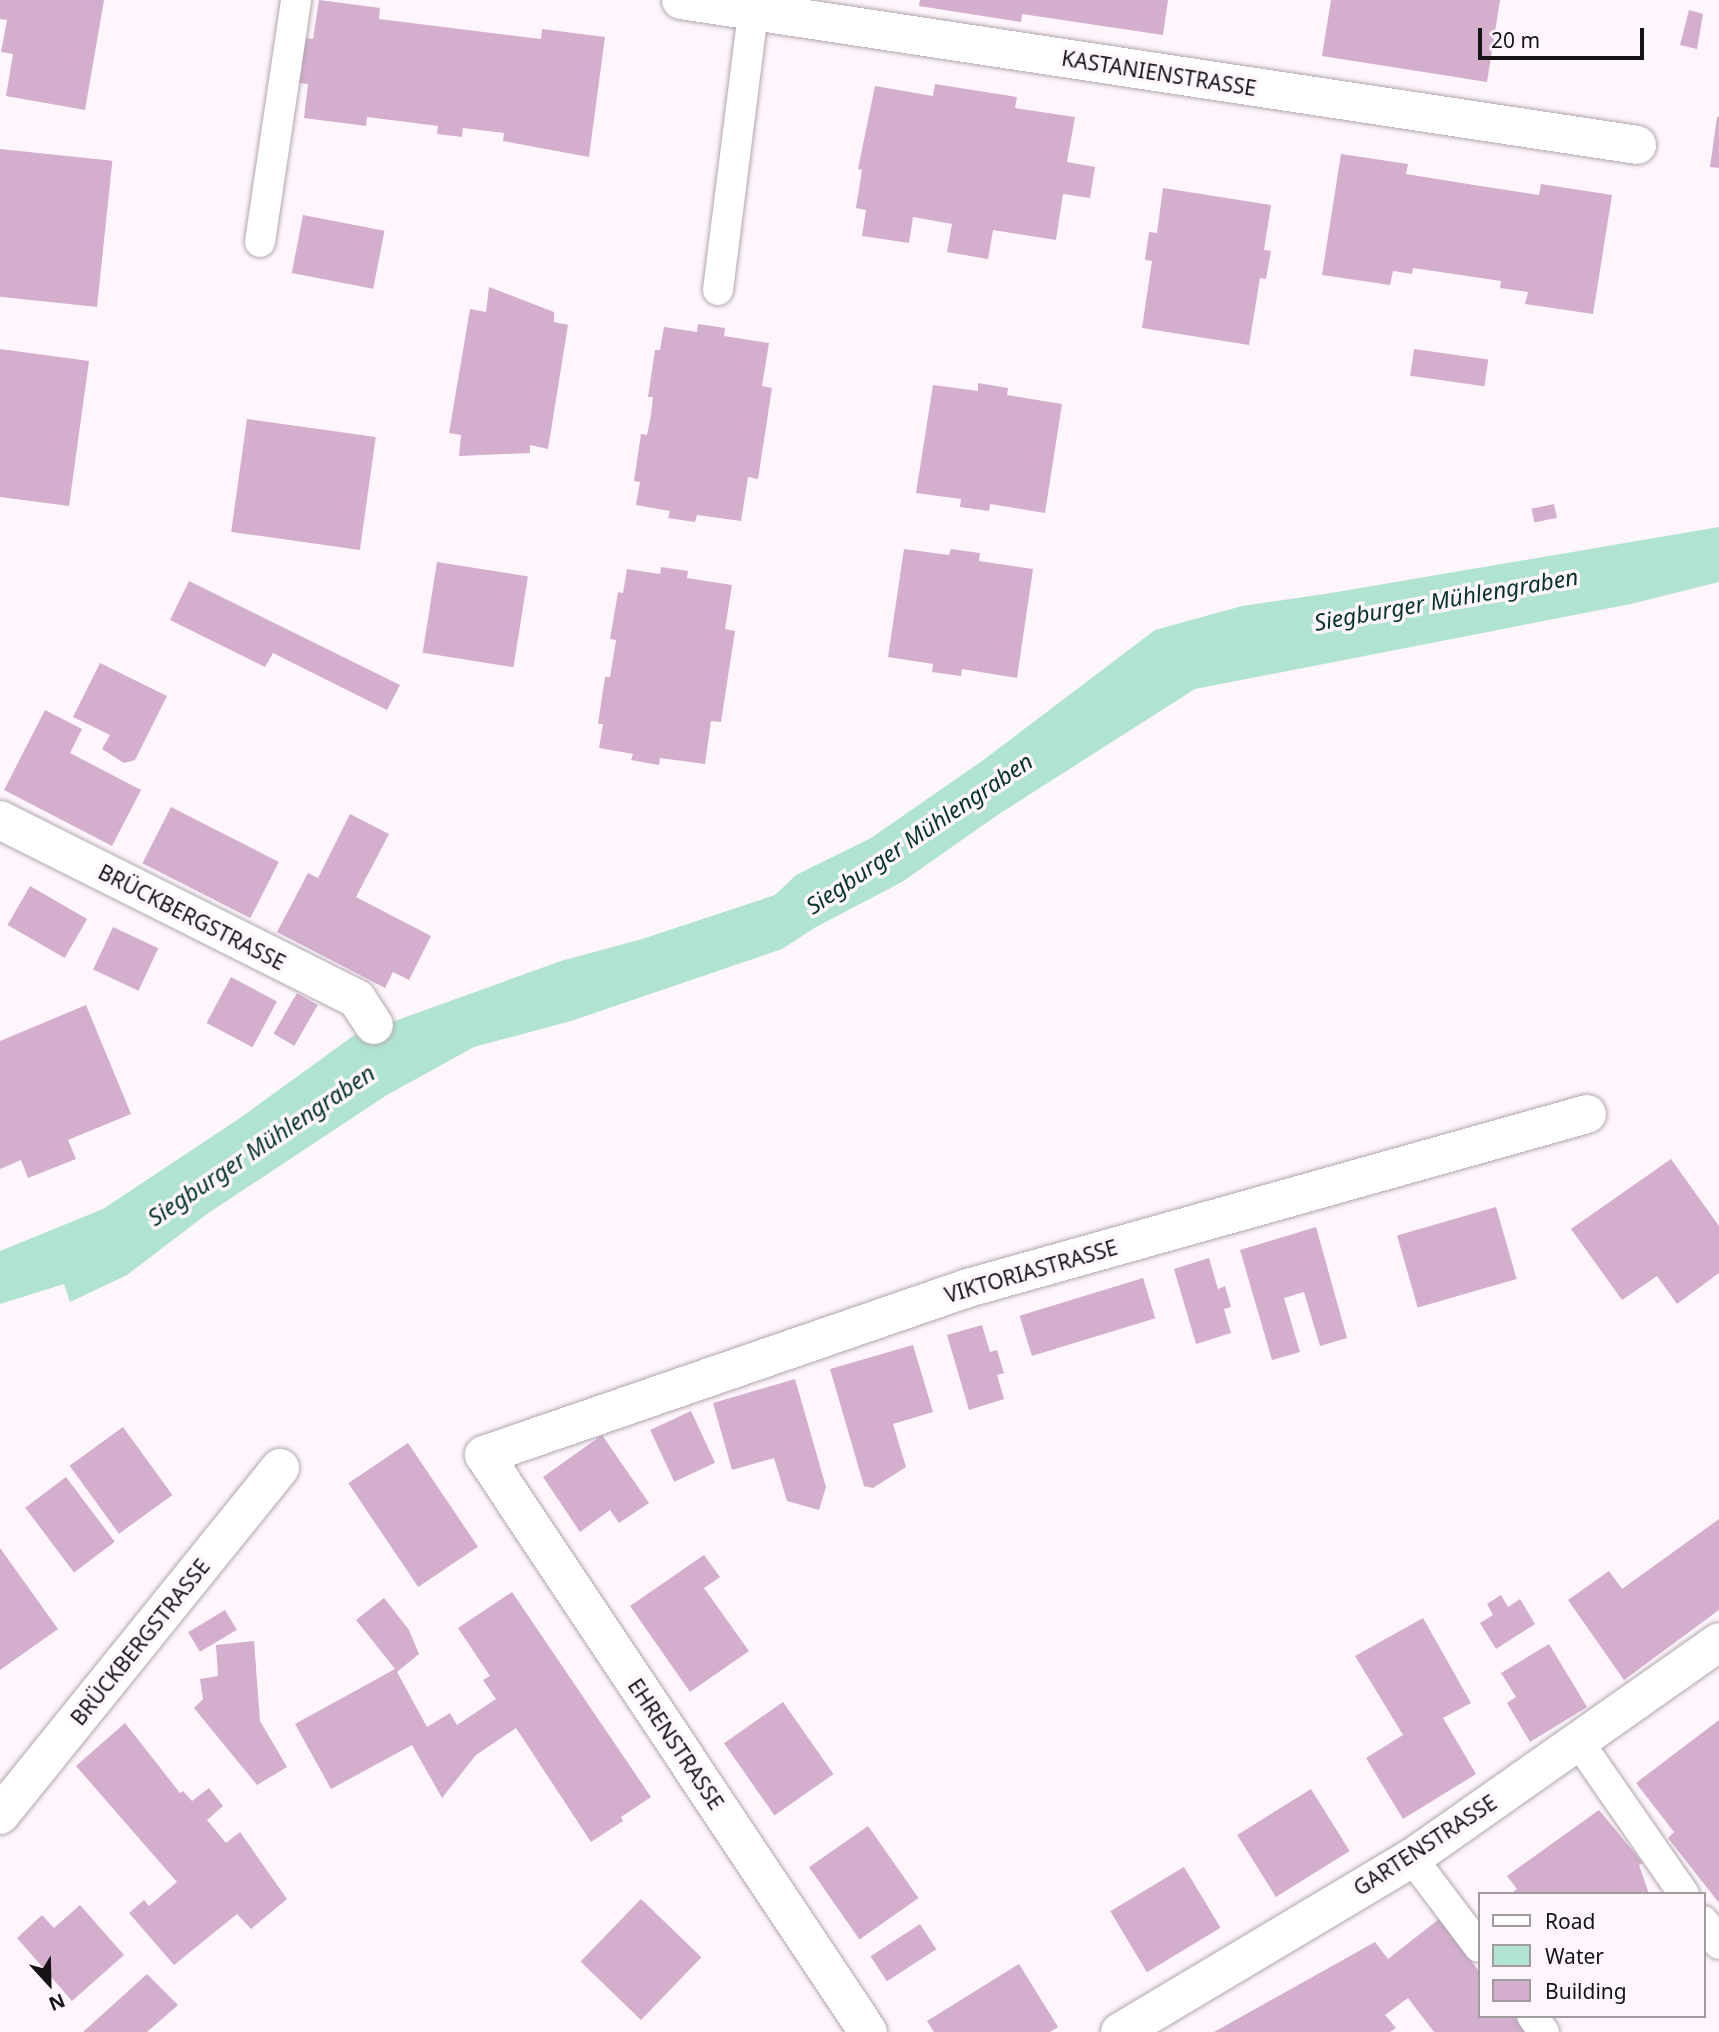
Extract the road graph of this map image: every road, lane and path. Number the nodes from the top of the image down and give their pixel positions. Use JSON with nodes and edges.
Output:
{"nodes":[{"id":1,"x":296,"y":0,"type":"edge"},
{"id":2,"x":681,"y":0,"type":"edge"},
{"id":3,"x":753,"y":12,"type":"junction"},
{"id":4,"x":1637,"y":145,"type":"dead end"},
{"id":5,"x":260,"y":242,"type":"dead end"},
{"id":6,"x":718,"y":290,"type":"dead end"},
{"id":7,"x":0,"y":820,"type":"edge"},
{"id":8,"x":374,"y":1024,"type":"dead end"},
{"id":9,"x":1587,"y":1114,"type":"dead end"},
{"id":10,"x":484,"y":1455,"type":"joint"},
{"id":11,"x":280,"y":1468,"type":"dead end"},
{"id":12,"x":1719,"y":1642,"type":"edge"},
{"id":13,"x":1578,"y":1741,"type":"junction"},
{"id":14,"x":0,"y":1815,"type":"edge"},
{"id":15,"x":1412,"y":1858,"type":"junction"},
{"id":16,"x":1683,"y":1892,"type":"edge"},
{"id":17,"x":1705,"y":1924,"type":"edge"},
{"id":18,"x":1719,"y":1944,"type":"edge"},
{"id":19,"x":1478,"y":1946,"type":"edge"},
{"id":20,"x":868,"y":2032,"type":"edge"},
{"id":21,"x":1120,"y":2032,"type":"edge"}],
"edges":[{"from":1,"to":5,"type":"lane"},
{"from":2,"to":3,"type":"street","name":"KASTANIENSTRASSE"},
{"from":3,"to":4,"type":"street","name":"KASTANIENSTRASSE"},
{"from":3,"to":6,"type":"lane"},
{"from":7,"to":8,"type":"street","name":"BRÜCKBERGSTRASSE"},
{"from":9,"to":10,"type":"street","name":"VIKTORIASTRASSE"},
{"from":10,"to":20,"type":"street","name":"EHRENSTRASSE"},
{"from":11,"to":14,"type":"street","name":"BRÜCKBERGSTRASSE"},
{"from":12,"to":13,"type":"street","name":"GARTENSTRASSE"},
{"from":13,"to":15,"type":"street","name":"GARTENSTRASSE"},
{"from":13,"to":16,"type":"lane"},
{"from":15,"to":19,"type":"lane"},
{"from":15,"to":21,"type":"street","name":"GARTENSTRASSE"},
{"from":17,"to":18,"type":"lane"}]}
